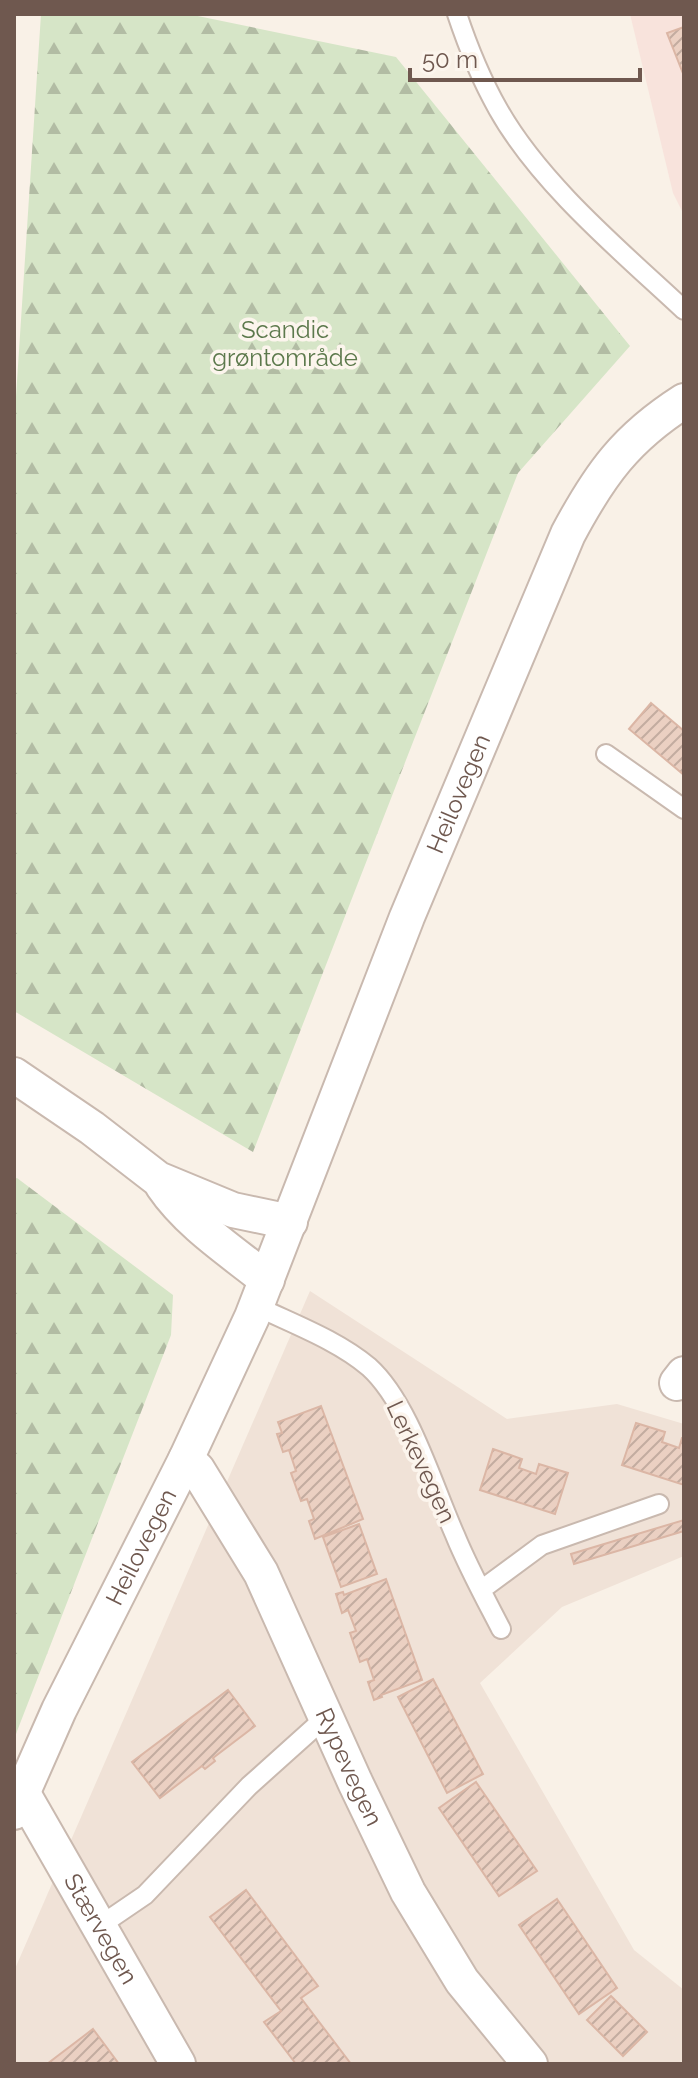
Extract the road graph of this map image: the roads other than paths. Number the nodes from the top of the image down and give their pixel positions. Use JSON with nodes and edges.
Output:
{"nodes":[{"id":1,"x":457,"y":14,"type":"edge"},
{"id":2,"x":684,"y":310,"type":"edge"},
{"id":3,"x":684,"y":401,"type":"edge"},
{"id":4,"x":606,"y":754,"type":"dead end"},
{"id":5,"x":684,"y":809,"type":"edge"},
{"id":6,"x":18,"y":1081,"type":"edge"},
{"id":7,"x":158,"y":1179,"type":"junction"},
{"id":8,"x":290,"y":1222,"type":"junction"},
{"id":9,"x":261,"y":1293,"type":"junction"},
{"id":10,"x":186,"y":1459,"type":"junction"},
{"id":11,"x":659,"y":1504,"type":"dead end"},
{"id":12,"x":481,"y":1590,"type":"junction"},
{"id":13,"x":501,"y":1629,"type":"dead end"},
{"id":14,"x":327,"y":1716,"type":"junction"},
{"id":15,"x":18,"y":1802,"type":"edge"},
{"id":16,"x":98,"y":1927,"type":"junction"},
{"id":17,"x":178,"y":2064,"type":"edge"},
{"id":18,"x":530,"y":2064,"type":"edge"}],
"edges":[{"from":1,"to":2,"type":"lane"},
{"from":3,"to":8,"type":"street","name":"Heilovegen"},
{"from":4,"to":5,"type":"lane"},
{"from":6,"to":7,"type":"street"},
{"from":7,"to":8,"type":"street"},
{"from":7,"to":9,"type":"street"},
{"from":8,"to":9,"type":"street","name":"Heilovegen"},
{"from":9,"to":10,"type":"street","name":"Heilovegen"},
{"from":9,"to":12,"type":"lane","name":"Lerkevegen"},
{"from":10,"to":14,"type":"street","name":"Rypevegen"},
{"from":10,"to":15,"type":"street","name":"Heilovegen"},
{"from":11,"to":12,"type":"lane"},
{"from":12,"to":13,"type":"lane","name":"Lerkevegen"},
{"from":14,"to":16,"type":"lane"},
{"from":14,"to":18,"type":"street","name":"Rypevegen"},
{"from":15,"to":16,"type":"street","name":"Stærvegen"},
{"from":16,"to":17,"type":"street","name":"Stærvegen"}]}
